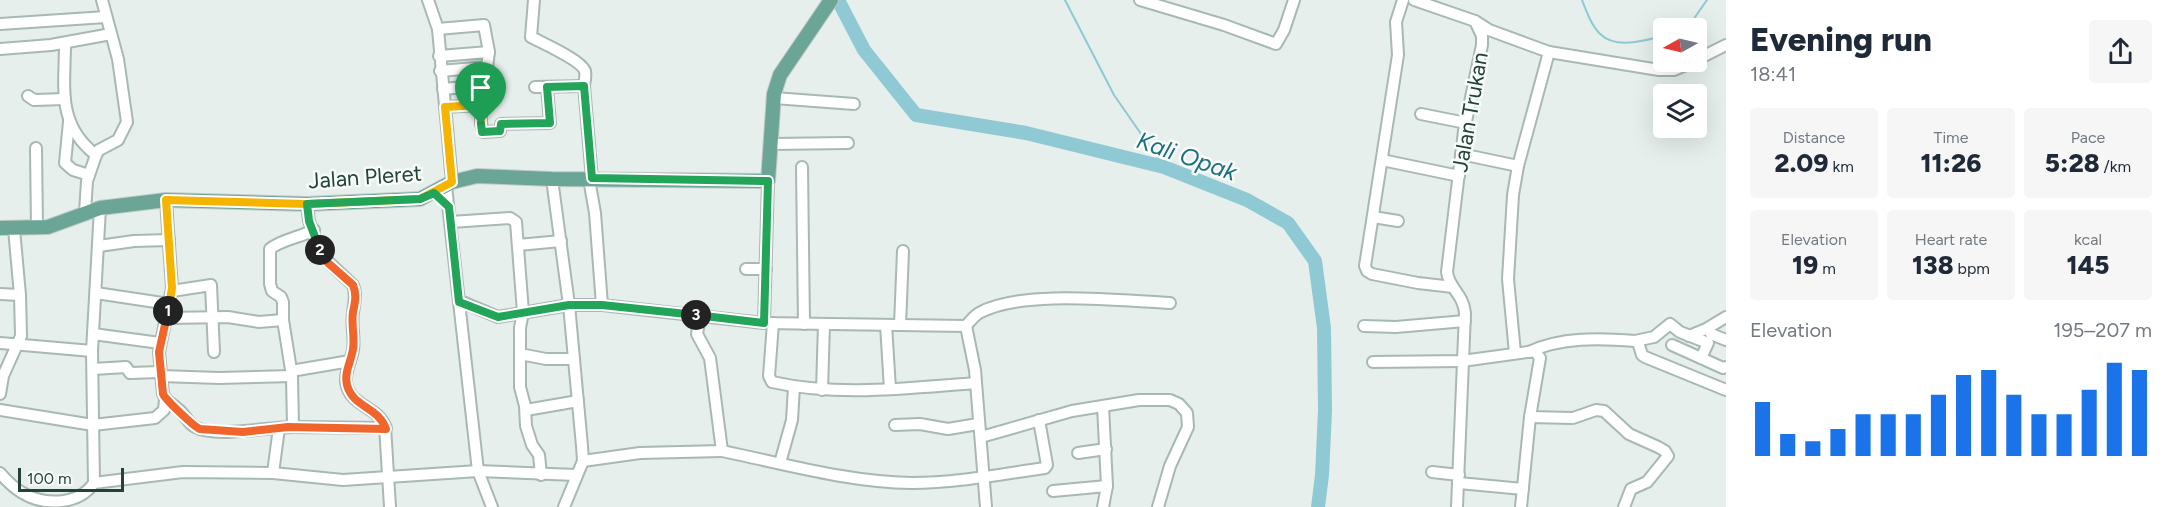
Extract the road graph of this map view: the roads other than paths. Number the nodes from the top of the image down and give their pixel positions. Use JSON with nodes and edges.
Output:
{"nodes":[{"id":1,"x":102,"y":0,"type":"edge"},
{"id":2,"x":428,"y":0,"type":"edge"},
{"id":3,"x":534,"y":0,"type":"edge"},
{"id":4,"x":831,"y":0,"type":"edge"},
{"id":5,"x":1140,"y":0,"type":"edge"},
{"id":6,"x":1294,"y":0,"type":"edge"},
{"id":7,"x":1403,"y":0,"type":"edge"},
{"id":8,"x":1414,"y":0,"type":"edge"},
{"id":9,"x":106,"y":16,"type":"junction"},
{"id":10,"x":1475,"y":21,"type":"junction"},
{"id":11,"x":0,"y":24,"type":"edge"},
{"id":12,"x":438,"y":29,"type":"junction"},
{"id":13,"x":111,"y":34,"type":"junction"},
{"id":14,"x":65,"y":43,"type":"junction"},
{"id":15,"x":1726,"y":45,"type":"edge"},
{"id":16,"x":0,"y":49,"type":"edge"},
{"id":17,"x":489,"y":52,"type":"junction"},
{"id":18,"x":1549,"y":52,"type":"junction"},
{"id":19,"x":1707,"y":55,"type":"edge"},
{"id":20,"x":439,"y":57,"type":"junction"},
{"id":21,"x":1653,"y":69,"type":"edge"},
{"id":22,"x":441,"y":71,"type":"junction"},
{"id":23,"x":485,"y":84,"type":"dead end"},
{"id":24,"x":584,"y":86,"type":"junction"},
{"id":25,"x":535,"y":87,"type":"dead end"},
{"id":26,"x":547,"y":87,"type":"junction"},
{"id":27,"x":443,"y":89,"type":"junction"},
{"id":28,"x":28,"y":96,"type":"dead end"},
{"id":29,"x":774,"y":98,"type":"junction"},
{"id":30,"x":65,"y":99,"type":"junction"},
{"id":31,"x":854,"y":104,"type":"dead end"},
{"id":32,"x":445,"y":107,"type":"junction"},
{"id":33,"x":1421,"y":114,"type":"dead end"},
{"id":34,"x":69,"y":122,"type":"junction"},
{"id":35,"x":1466,"y":123,"type":"junction"},
{"id":36,"x":848,"y":142,"type":"dead end"},
{"id":37,"x":772,"y":144,"type":"junction"},
{"id":38,"x":36,"y":148,"type":"dead end"},
{"id":39,"x":96,"y":154,"type":"junction"},
{"id":40,"x":1461,"y":154,"type":"junction"},
{"id":41,"x":1382,"y":160,"type":"junction"},
{"id":42,"x":1518,"y":166,"type":"junction"},
{"id":43,"x":802,"y":167,"type":"dead end"},
{"id":44,"x":88,"y":175,"type":"junction"},
{"id":45,"x":1459,"y":176,"type":"junction"},
{"id":46,"x":552,"y":179,"type":"junction"},
{"id":47,"x":591,"y":179,"type":"junction"},
{"id":48,"x":768,"y":181,"type":"junction"},
{"id":49,"x":449,"y":184,"type":"junction"},
{"id":50,"x":434,"y":193,"type":"junction"},
{"id":51,"x":166,"y":200,"type":"junction"},
{"id":52,"x":307,"y":204,"type":"junction"},
{"id":53,"x":449,"y":207,"type":"junction"},
{"id":54,"x":100,"y":208,"type":"junction"},
{"id":55,"x":85,"y":213,"type":"junction"},
{"id":56,"x":1373,"y":217,"type":"junction"},
{"id":57,"x":1398,"y":221,"type":"dead end"},
{"id":58,"x":451,"y":222,"type":"junction"},
{"id":59,"x":37,"y":228,"type":"junction"},
{"id":60,"x":7,"y":229,"type":"edge"},
{"id":61,"x":314,"y":230,"type":"junction"},
{"id":62,"x":169,"y":240,"type":"junction"},
{"id":63,"x":561,"y":241,"type":"junction"},
{"id":64,"x":518,"y":245,"type":"junction"},
{"id":65,"x":99,"y":246,"type":"junction"},
{"id":66,"x":903,"y":251,"type":"dead end"},
{"id":67,"x":746,"y":269,"type":"dead end"},
{"id":68,"x":766,"y":269,"type":"junction"},
{"id":69,"x":1453,"y":287,"type":"junction"},
{"id":70,"x":172,"y":291,"type":"junction"},
{"id":71,"x":96,"y":293,"type":"junction"},
{"id":72,"x":0,"y":294,"type":"edge"},
{"id":73,"x":20,"y":295,"type":"junction"},
{"id":74,"x":459,"y":302,"type":"junction"},
{"id":75,"x":1170,"y":303,"type":"dead end"},
{"id":76,"x":169,"y":304,"type":"junction"},
{"id":77,"x":569,"y":305,"type":"junction"},
{"id":78,"x":602,"y":305,"type":"junction"},
{"id":79,"x":523,"y":312,"type":"junction"},
{"id":80,"x":700,"y":316,"type":"junction"},
{"id":81,"x":1726,"y":317,"type":"edge"},
{"id":82,"x":166,"y":318,"type":"junction"},
{"id":83,"x":212,"y":318,"type":"junction"},
{"id":84,"x":283,"y":320,"type":"junction"},
{"id":85,"x":1465,"y":321,"type":"junction"},
{"id":86,"x":769,"y":323,"type":"junction"},
{"id":87,"x":804,"y":324,"type":"junction"},
{"id":88,"x":824,"y":324,"type":"junction"},
{"id":89,"x":886,"y":325,"type":"junction"},
{"id":90,"x":900,"y":325,"type":"junction"},
{"id":91,"x":966,"y":326,"type":"junction"},
{"id":92,"x":1364,"y":326,"type":"dead end"},
{"id":93,"x":93,"y":334,"type":"junction"},
{"id":94,"x":1684,"y":334,"type":"junction"},
{"id":95,"x":1711,"y":334,"type":"junction"},
{"id":96,"x":1654,"y":337,"type":"junction"},
{"id":97,"x":1635,"y":340,"type":"junction"},
{"id":98,"x":1726,"y":340,"type":"edge"},
{"id":99,"x":160,"y":342,"type":"junction"},
{"id":100,"x":0,"y":343,"type":"edge"},
{"id":101,"x":19,"y":344,"type":"junction"},
{"id":102,"x":1672,"y":345,"type":"junction"},
{"id":103,"x":92,"y":351,"type":"junction"},
{"id":104,"x":214,"y":352,"type":"dead end"},
{"id":105,"x":1528,"y":352,"type":"junction"},
{"id":106,"x":1515,"y":353,"type":"junction"},
{"id":107,"x":520,"y":354,"type":"junction"},
{"id":108,"x":1701,"y":358,"type":"junction"},
{"id":109,"x":574,"y":359,"type":"junction"},
{"id":110,"x":350,"y":361,"type":"junction"},
{"id":111,"x":1462,"y":361,"type":"junction"},
{"id":112,"x":1372,"y":362,"type":"dead end"},
{"id":113,"x":1726,"y":367,"type":"edge"},
{"id":114,"x":93,"y":369,"type":"junction"},
{"id":115,"x":291,"y":373,"type":"junction"},
{"id":116,"x":160,"y":374,"type":"junction"},
{"id":117,"x":976,"y":383,"type":"junction"},
{"id":118,"x":794,"y":387,"type":"junction"},
{"id":119,"x":890,"y":389,"type":"junction"},
{"id":120,"x":822,"y":390,"type":"junction"},
{"id":121,"x":1726,"y":390,"type":"edge"},
{"id":122,"x":0,"y":394,"type":"edge"},
{"id":123,"x":165,"y":400,"type":"junction"},
{"id":124,"x":578,"y":401,"type":"junction"},
{"id":125,"x":1103,"y":406,"type":"junction"},
{"id":126,"x":0,"y":410,"type":"edge"},
{"id":127,"x":526,"y":410,"type":"junction"},
{"id":128,"x":1530,"y":417,"type":"junction"},
{"id":129,"x":1039,"y":420,"type":"junction"},
{"id":130,"x":978,"y":424,"type":"junction"},
{"id":131,"x":93,"y":425,"type":"junction"},
{"id":132,"x":894,"y":425,"type":"dead end"},
{"id":133,"x":293,"y":427,"type":"junction"},
{"id":134,"x":279,"y":428,"type":"junction"},
{"id":135,"x":386,"y":429,"type":"junction"},
{"id":136,"x":981,"y":437,"type":"junction"},
{"id":137,"x":1106,"y":449,"type":"junction"},
{"id":138,"x":722,"y":451,"type":"junction"},
{"id":139,"x":1078,"y":453,"type":"dead end"},
{"id":140,"x":583,"y":461,"type":"junction"},
{"id":141,"x":780,"y":463,"type":"junction"},
{"id":142,"x":478,"y":471,"type":"junction"},
{"id":143,"x":1432,"y":472,"type":"dead end"},
{"id":144,"x":0,"y":473,"type":"edge"},
{"id":145,"x":273,"y":473,"type":"junction"},
{"id":146,"x":541,"y":475,"type":"junction"},
{"id":147,"x":576,"y":476,"type":"junction"},
{"id":148,"x":984,"y":476,"type":"junction"},
{"id":149,"x":388,"y":478,"type":"junction"},
{"id":150,"x":1459,"y":479,"type":"junction"},
{"id":151,"x":93,"y":483,"type":"junction"},
{"id":152,"x":1107,"y":486,"type":"junction"},
{"id":153,"x":1523,"y":489,"type":"junction"},
{"id":154,"x":1053,"y":491,"type":"dead end"},
{"id":155,"x":390,"y":507,"type":"edge"},
{"id":156,"x":492,"y":507,"type":"edge"},
{"id":157,"x":564,"y":507,"type":"edge"},
{"id":158,"x":986,"y":507,"type":"edge"},
{"id":159,"x":1103,"y":507,"type":"edge"},
{"id":160,"x":1158,"y":507,"type":"edge"},
{"id":161,"x":1457,"y":507,"type":"edge"},
{"id":162,"x":1521,"y":507,"type":"edge"},
{"id":163,"x":1624,"y":507,"type":"edge"}],
"edges":[{"from":1,"to":9,"type":"street"},
{"from":2,"to":12,"type":"street"},
{"from":3,"to":24,"type":"street"},
{"from":4,"to":29,"type":"main road"},
{"from":5,"to":6,"type":"street"},
{"from":7,"to":41,"type":"street"},
{"from":8,"to":10,"type":"street","name":"Jalan Trukan"},
{"from":9,"to":11,"type":"street"},
{"from":9,"to":13,"type":"street"},
{"from":10,"to":18,"type":"street"},
{"from":10,"to":35,"type":"street","name":"Jalan Trukan"},
{"from":12,"to":17,"type":"street"},
{"from":12,"to":20,"type":"street"},
{"from":13,"to":14,"type":"street"},
{"from":13,"to":39,"type":"street"},
{"from":14,"to":16,"type":"street"},
{"from":14,"to":30,"type":"street"},
{"from":15,"to":19,"type":"street"},
{"from":17,"to":20,"type":"street"},
{"from":17,"to":22,"type":"street"},
{"from":18,"to":21,"type":"street"},
{"from":18,"to":42,"type":"street"},
{"from":20,"to":22,"type":"street"},
{"from":22,"to":27,"type":"street"},
{"from":23,"to":27,"type":"street"},
{"from":24,"to":26,"type":"street"},
{"from":24,"to":47,"type":"street"},
{"from":25,"to":26,"type":"street"},
{"from":26,"to":32,"type":"street"},
{"from":27,"to":32,"type":"street"},
{"from":28,"to":30,"type":"street"},
{"from":29,"to":31,"type":"street"},
{"from":29,"to":37,"type":"main road"},
{"from":30,"to":34,"type":"street"},
{"from":32,"to":49,"type":"street"},
{"from":33,"to":35,"type":"street"},
{"from":34,"to":39,"type":"street"},
{"from":34,"to":44,"type":"street"},
{"from":35,"to":40,"type":"street","name":"Jalan Trukan"},
{"from":36,"to":37,"type":"street"},
{"from":37,"to":48,"type":"main road"},
{"from":38,"to":59,"type":"street"},
{"from":39,"to":44,"type":"street"},
{"from":40,"to":42,"type":"street"},
{"from":40,"to":45,"type":"street","name":"Jalan Trukan"},
{"from":41,"to":45,"type":"street"},
{"from":41,"to":56,"type":"street"},
{"from":42,"to":106,"type":"street"},
{"from":43,"to":87,"type":"street"},
{"from":44,"to":55,"type":"street"},
{"from":45,"to":69,"type":"street","name":"Jalan Trukan"},
{"from":46,"to":47,"type":"main road","name":"Jalan Pleret"},
{"from":46,"to":49,"type":"main road","name":"Jalan Pleret"},
{"from":46,"to":63,"type":"street"},
{"from":47,"to":48,"type":"main road","name":"Jalan Pleret"},
{"from":47,"to":78,"type":"street"},
{"from":48,"to":68,"type":"street"},
{"from":49,"to":50,"type":"main road","name":"Jalan Pleret"},
{"from":49,"to":53,"type":"street"},
{"from":50,"to":52,"type":"main road","name":"Jalan Pleret"},
{"from":50,"to":53,"type":"street"},
{"from":51,"to":52,"type":"main road","name":"Jalan Pleret"},
{"from":51,"to":54,"type":"main road","name":"Jalan Pleret"},
{"from":51,"to":62,"type":"street"},
{"from":52,"to":61,"type":"street"},
{"from":53,"to":58,"type":"street"},
{"from":54,"to":55,"type":"main road","name":"Jalan Pleret"},
{"from":54,"to":65,"type":"street"},
{"from":55,"to":59,"type":"main road","name":"Jalan Pleret"},
{"from":56,"to":57,"type":"street"},
{"from":56,"to":69,"type":"street"},
{"from":58,"to":64,"type":"street"},
{"from":58,"to":74,"type":"street"},
{"from":59,"to":60,"type":"main road","name":"Jalan Pleret"},
{"from":60,"to":73,"type":"street"},
{"from":61,"to":84,"type":"street"},
{"from":61,"to":110,"type":"street"},
{"from":62,"to":65,"type":"street"},
{"from":62,"to":70,"type":"street"},
{"from":63,"to":64,"type":"street"},
{"from":63,"to":77,"type":"street"},
{"from":64,"to":79,"type":"street"},
{"from":65,"to":71,"type":"street"},
{"from":66,"to":90,"type":"street"},
{"from":67,"to":68,"type":"street"},
{"from":68,"to":86,"type":"street"},
{"from":69,"to":85,"type":"street"},
{"from":70,"to":76,"type":"street"},
{"from":70,"to":83,"type":"street"},
{"from":71,"to":76,"type":"street"},
{"from":71,"to":93,"type":"street"},
{"from":72,"to":73,"type":"street"},
{"from":73,"to":101,"type":"street"},
{"from":74,"to":79,"type":"street"},
{"from":74,"to":142,"type":"street"},
{"from":75,"to":91,"type":"street"},
{"from":76,"to":82,"type":"street"},
{"from":77,"to":78,"type":"street"},
{"from":77,"to":79,"type":"street"},
{"from":77,"to":109,"type":"street"},
{"from":78,"to":80,"type":"street"},
{"from":79,"to":107,"type":"street"},
{"from":80,"to":86,"type":"street"},
{"from":80,"to":138,"type":"street"},
{"from":81,"to":95,"type":"street"},
{"from":82,"to":83,"type":"street"},
{"from":82,"to":99,"type":"street"},
{"from":83,"to":84,"type":"street"},
{"from":83,"to":104,"type":"street"},
{"from":84,"to":115,"type":"street"},
{"from":85,"to":92,"type":"street"},
{"from":85,"to":111,"type":"street"},
{"from":86,"to":87,"type":"street"},
{"from":86,"to":118,"type":"street"},
{"from":87,"to":88,"type":"street"},
{"from":88,"to":89,"type":"street"},
{"from":88,"to":120,"type":"street"},
{"from":89,"to":90,"type":"street"},
{"from":89,"to":119,"type":"street"},
{"from":90,"to":91,"type":"street"},
{"from":91,"to":117,"type":"street"},
{"from":93,"to":99,"type":"street"},
{"from":93,"to":103,"type":"street"},
{"from":94,"to":95,"type":"street"},
{"from":94,"to":95,"type":"street"},
{"from":94,"to":96,"type":"street"},
{"from":94,"to":102,"type":"street"},
{"from":95,"to":98,"type":"street"},
{"from":95,"to":108,"type":"street"},
{"from":96,"to":97,"type":"street"},
{"from":96,"to":102,"type":"street"},
{"from":97,"to":105,"type":"street"},
{"from":97,"to":121,"type":"street"},
{"from":99,"to":116,"type":"street"},
{"from":100,"to":101,"type":"street"},
{"from":101,"to":103,"type":"street"},
{"from":101,"to":122,"type":"street"},
{"from":102,"to":108,"type":"street"},
{"from":103,"to":114,"type":"street"},
{"from":105,"to":106,"type":"street"},
{"from":105,"to":128,"type":"street"},
{"from":106,"to":111,"type":"street"},
{"from":107,"to":109,"type":"street"},
{"from":107,"to":127,"type":"street"},
{"from":108,"to":113,"type":"street"},
{"from":109,"to":124,"type":"street"},
{"from":110,"to":115,"type":"street"},
{"from":110,"to":135,"type":"street"},
{"from":111,"to":112,"type":"street"},
{"from":111,"to":150,"type":"street"},
{"from":114,"to":116,"type":"street"},
{"from":114,"to":131,"type":"street"},
{"from":115,"to":116,"type":"street"},
{"from":115,"to":133,"type":"street"},
{"from":116,"to":123,"type":"street"},
{"from":117,"to":119,"type":"street"},
{"from":117,"to":130,"type":"street"},
{"from":118,"to":120,"type":"street"},
{"from":118,"to":141,"type":"street"},
{"from":119,"to":120,"type":"street"},
{"from":123,"to":131,"type":"street"},
{"from":123,"to":134,"type":"street"},
{"from":124,"to":127,"type":"street"},
{"from":124,"to":140,"type":"street"},
{"from":125,"to":129,"type":"street"},
{"from":125,"to":137,"type":"street"},
{"from":125,"to":160,"type":"street"},
{"from":126,"to":131,"type":"street"},
{"from":127,"to":146,"type":"street"},
{"from":128,"to":153,"type":"street"},
{"from":128,"to":163,"type":"street"},
{"from":129,"to":136,"type":"street"},
{"from":129,"to":148,"type":"street"},
{"from":130,"to":132,"type":"street"},
{"from":130,"to":136,"type":"street"},
{"from":131,"to":151,"type":"street"},
{"from":133,"to":134,"type":"street"},
{"from":133,"to":135,"type":"street"},
{"from":134,"to":145,"type":"street"},
{"from":135,"to":149,"type":"street"},
{"from":136,"to":148,"type":"street"},
{"from":137,"to":139,"type":"street"},
{"from":137,"to":152,"type":"street"},
{"from":138,"to":140,"type":"street"},
{"from":138,"to":141,"type":"street"},
{"from":140,"to":147,"type":"street"},
{"from":141,"to":148,"type":"street"},
{"from":142,"to":146,"type":"street"},
{"from":142,"to":149,"type":"street"},
{"from":142,"to":156,"type":"street"},
{"from":143,"to":150,"type":"street"},
{"from":144,"to":151,"type":"street"},
{"from":145,"to":149,"type":"street"},
{"from":145,"to":151,"type":"street"},
{"from":146,"to":147,"type":"street"},
{"from":147,"to":157,"type":"street"},
{"from":148,"to":158,"type":"street"},
{"from":149,"to":155,"type":"street"},
{"from":150,"to":153,"type":"street"},
{"from":150,"to":161,"type":"street"},
{"from":152,"to":154,"type":"street"},
{"from":152,"to":159,"type":"street"},
{"from":153,"to":162,"type":"street"}]}
